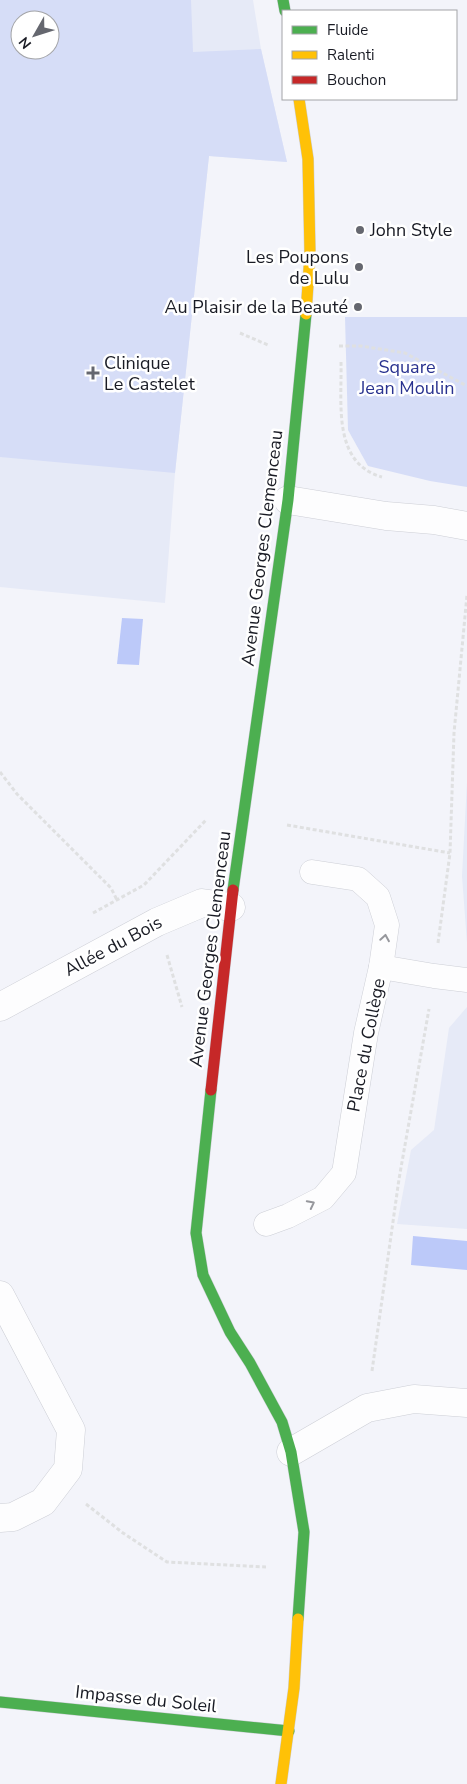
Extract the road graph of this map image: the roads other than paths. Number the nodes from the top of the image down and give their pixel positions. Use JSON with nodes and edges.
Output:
{"nodes":[{"id":1,"x":298,"y":100,"type":"edge"},
{"id":2,"x":288,"y":500,"type":"junction"},
{"id":3,"x":467,"y":526,"type":"edge"},
{"id":4,"x":312,"y":872,"type":"dead end"},
{"id":5,"x":231,"y":907,"type":"junction"},
{"id":6,"x":381,"y":967,"type":"junction"},
{"id":7,"x":467,"y":980,"type":"edge"},
{"id":8,"x":0,"y":1007,"type":"edge"},
{"id":9,"x":266,"y":1224,"type":"dead end"},
{"id":10,"x":0,"y":1295,"type":"edge"},
{"id":11,"x":467,"y":1403,"type":"edge"},
{"id":12,"x":291,"y":1452,"type":"junction"},
{"id":13,"x":0,"y":1518,"type":"edge"},
{"id":14,"x":0,"y":1702,"type":"edge"},
{"id":15,"x":289,"y":1731,"type":"junction"},
{"id":16,"x":282,"y":1784,"type":"edge"}],
"edges":[{"from":1,"to":2,"type":"street","name":"Avenue Georges Clemenceau"},
{"from":2,"to":3,"type":"street"},
{"from":2,"to":5,"type":"street","name":"Avenue Georges Clemenceau"},
{"from":6,"to":4,"type":"lane","name":"Place du Collège","one_way":true},
{"from":5,"to":8,"type":"street","name":"Allée du Bois"},
{"from":5,"to":12,"type":"street","name":"Avenue Georges Clemenceau"},
{"from":6,"to":7,"type":"lane"},
{"from":9,"to":6,"type":"lane","name":"Place du Collège","one_way":true},
{"from":10,"to":13,"type":"street"},
{"from":11,"to":12,"type":"street"},
{"from":12,"to":15,"type":"street","name":"Avenue Georges Clemenceau"},
{"from":14,"to":15,"type":"street","name":"Impasse du Soleil"},
{"from":15,"to":16,"type":"street","name":"Avenue Georges Clemenceau"}]}
